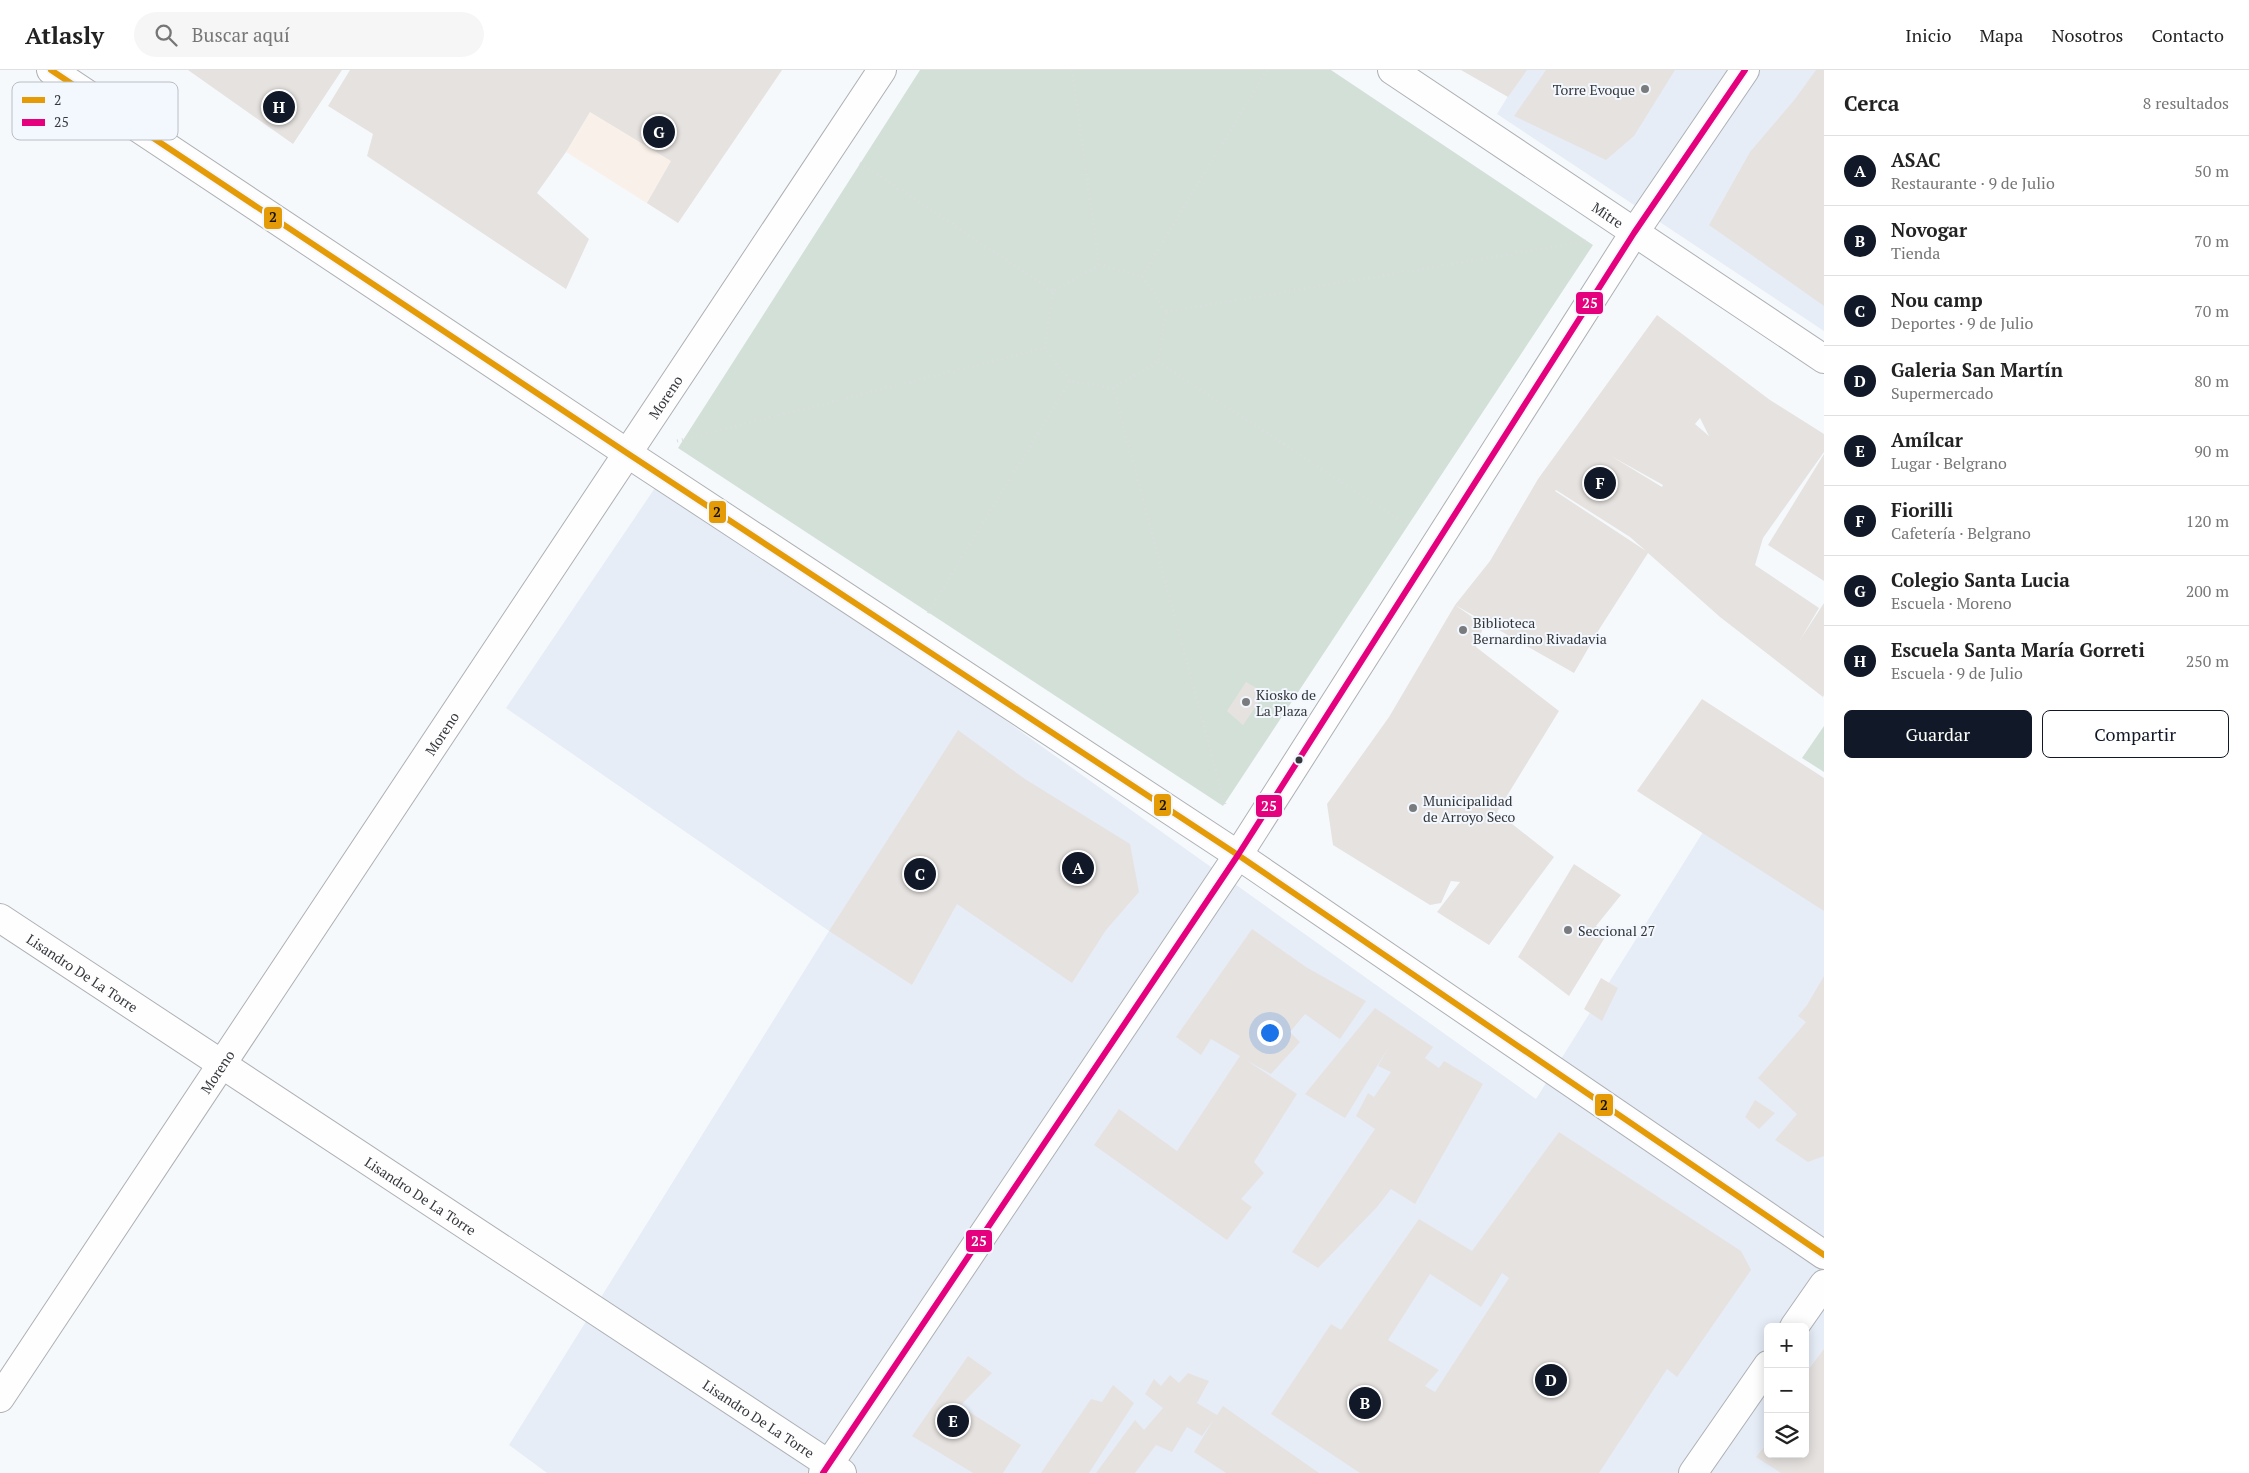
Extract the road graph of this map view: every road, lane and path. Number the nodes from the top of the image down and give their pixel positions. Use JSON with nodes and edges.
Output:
{"nodes":[{"id":1,"x":51,"y":70,"type":"edge"},
{"id":2,"x":882,"y":70,"type":"edge"},
{"id":3,"x":1072,"y":70,"type":"edge"},
{"id":4,"x":1267,"y":70,"type":"edge"},
{"id":5,"x":1392,"y":70,"type":"edge"},
{"id":6,"x":1744,"y":70,"type":"edge"},
{"id":7,"x":69,"y":82,"type":"edge"},
{"id":8,"x":156,"y":140,"type":"edge"},
{"id":9,"x":833,"y":145,"type":"junction"},
{"id":10,"x":1634,"y":233,"type":"junction"},
{"id":11,"x":1099,"y":265,"type":"junction"},
{"id":12,"x":1142,"y":276,"type":"junction"},
{"id":13,"x":1053,"y":291,"type":"junction"},
{"id":14,"x":1166,"y":312,"type":"junction"},
{"id":15,"x":1045,"y":348,"type":"junction"},
{"id":16,"x":1824,"y":359,"type":"edge"},
{"id":17,"x":1158,"y":362,"type":"junction"},
{"id":18,"x":1070,"y":382,"type":"junction"},
{"id":19,"x":1113,"y":388,"type":"junction"},
{"id":20,"x":627,"y":453,"type":"junction"},
{"id":21,"x":1436,"y":544,"type":"junction"},
{"id":22,"x":911,"y":640,"type":"junction"},
{"id":23,"x":1238,"y":855,"type":"junction"},
{"id":24,"x":0,"y":918,"type":"edge"},
{"id":25,"x":221,"y":1063,"type":"junction"},
{"id":26,"x":1824,"y":1256,"type":"edge"},
{"id":27,"x":1824,"y":1284,"type":"edge"},
{"id":28,"x":1797,"y":1323,"type":"edge"},
{"id":29,"x":1766,"y":1368,"type":"edge"},
{"id":30,"x":0,"y":1398,"type":"edge"},
{"id":31,"x":831,"y":1470,"type":"edge"},
{"id":32,"x":1694,"y":1473,"type":"edge"}],
"edges":[{"from":1,"to":7,"type":"street"},
{"from":2,"to":9,"type":"street","name":"Moreno"},
{"from":3,"to":11,"type":"path"},
{"from":4,"to":12,"type":"path"},
{"from":5,"to":10,"type":"street","name":"Mitre"},
{"from":6,"to":10,"type":"street"},
{"from":8,"to":20,"type":"street"},
{"from":9,"to":13,"type":"path"},
{"from":9,"to":20,"type":"street","name":"Moreno"},
{"from":10,"to":14,"type":"path"},
{"from":10,"to":16,"type":"street","name":"Mitre"},
{"from":10,"to":21,"type":"street"},
{"from":11,"to":12,"type":"path"},
{"from":11,"to":13,"type":"path"},
{"from":12,"to":14,"type":"path"},
{"from":13,"to":15,"type":"path"},
{"from":14,"to":17,"type":"path"},
{"from":15,"to":18,"type":"path"},
{"from":15,"to":20,"type":"path"},
{"from":17,"to":19,"type":"path"},
{"from":17,"to":21,"type":"path"},
{"from":18,"to":19,"type":"path"},
{"from":18,"to":22,"type":"path"},
{"from":19,"to":23,"type":"path"},
{"from":20,"to":22,"type":"street"},
{"from":20,"to":25,"type":"street","name":"Moreno"},
{"from":21,"to":23,"type":"street"},
{"from":22,"to":23,"type":"street"},
{"from":23,"to":26,"type":"street"},
{"from":23,"to":31,"type":"street"},
{"from":24,"to":25,"type":"street","name":"Lisandro De La Torre"},
{"from":25,"to":30,"type":"street","name":"Moreno"},
{"from":25,"to":31,"type":"street","name":"Lisandro De La Torre"},
{"from":27,"to":28,"type":"street"},
{"from":29,"to":32,"type":"street"}]}
